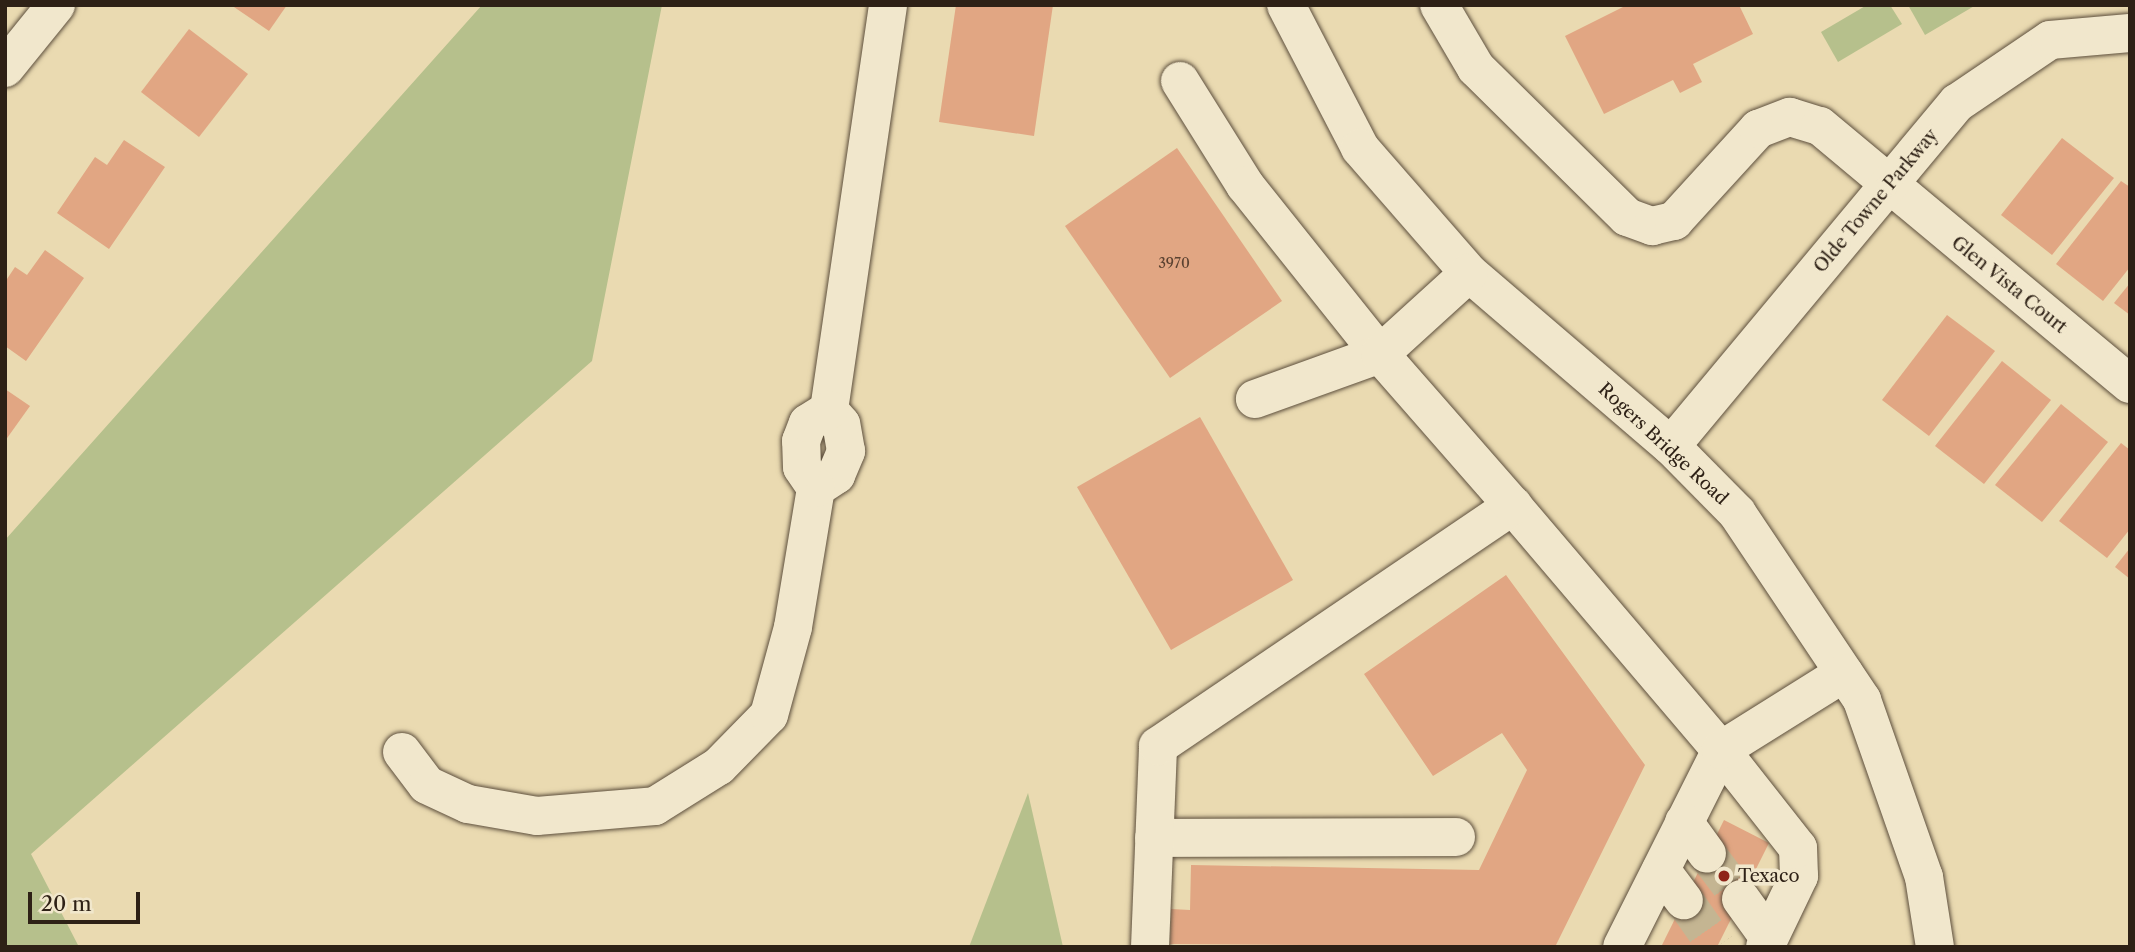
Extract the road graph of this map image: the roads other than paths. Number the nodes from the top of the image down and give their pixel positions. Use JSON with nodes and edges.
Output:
{"nodes":[{"id":1,"x":56,"y":5,"type":"edge"},
{"id":2,"x":888,"y":5,"type":"edge"},
{"id":3,"x":1286,"y":5,"type":"edge"},
{"id":4,"x":1439,"y":5,"type":"edge"},
{"id":5,"x":2130,"y":33,"type":"edge"},
{"id":6,"x":5,"y":68,"type":"edge"},
{"id":7,"x":1180,"y":81,"type":"dead end"},
{"id":8,"x":1888,"y":186,"type":"junction"},
{"id":9,"x":1469,"y":273,"type":"junction"},
{"id":10,"x":1380,"y":354,"type":"junction"},
{"id":11,"x":2130,"y":384,"type":"edge"},
{"id":12,"x":1255,"y":399,"type":"dead end"},
{"id":13,"x":1671,"y":446,"type":"junction"},
{"id":14,"x":1513,"y":506,"type":"junction"},
{"id":15,"x":1844,"y":673,"type":"junction"},
{"id":16,"x":1721,"y":750,"type":"junction"},
{"id":17,"x":402,"y":752,"type":"dead end"},
{"id":18,"x":1684,"y":822,"type":"junction"},
{"id":19,"x":1456,"y":837,"type":"dead end"},
{"id":20,"x":1154,"y":838,"type":"junction"},
{"id":21,"x":1707,"y":854,"type":"tunnel mouth"},
{"id":22,"x":1661,"y":870,"type":"junction"},
{"id":23,"x":1741,"y":899,"type":"tunnel mouth"},
{"id":24,"x":1684,"y":900,"type":"tunnel mouth"},
{"id":25,"x":1634,"y":940,"type":"edge"},
{"id":26,"x":1767,"y":942,"type":"edge"},
{"id":27,"x":1150,"y":947,"type":"edge"},
{"id":28,"x":1935,"y":947,"type":"edge"}],
"edges":[{"from":1,"to":6,"type":"street"},
{"from":2,"to":17,"type":"street"},
{"from":3,"to":9,"type":"street","name":"Rogers Bridge Road"},
{"from":4,"to":8,"type":"street","name":"Glen Vista Court"},
{"from":5,"to":8,"type":"street","name":"Olde Towne Parkway"},
{"from":7,"to":10,"type":"street"},
{"from":8,"to":11,"type":"street","name":"Glen Vista Court"},
{"from":8,"to":13,"type":"street","name":"Olde Towne Parkway"},
{"from":9,"to":10,"type":"street"},
{"from":9,"to":13,"type":"street","name":"Rogers Bridge Road"},
{"from":10,"to":12,"type":"street"},
{"from":10,"to":14,"type":"street"},
{"from":13,"to":15,"type":"street","name":"Rogers Bridge Road"},
{"from":14,"to":16,"type":"street"},
{"from":14,"to":20,"type":"street"},
{"from":15,"to":16,"type":"street"},
{"from":15,"to":28,"type":"street","name":"Rogers Bridge Road"},
{"from":16,"to":18,"type":"street"},
{"from":16,"to":26,"type":"street"},
{"from":18,"to":21,"type":"street"},
{"from":18,"to":22,"type":"street"},
{"from":19,"to":20,"type":"street"},
{"from":20,"to":27,"type":"street"},
{"from":22,"to":24,"type":"street"},
{"from":22,"to":25,"type":"street"},
{"from":23,"to":26,"type":"street"}]}
